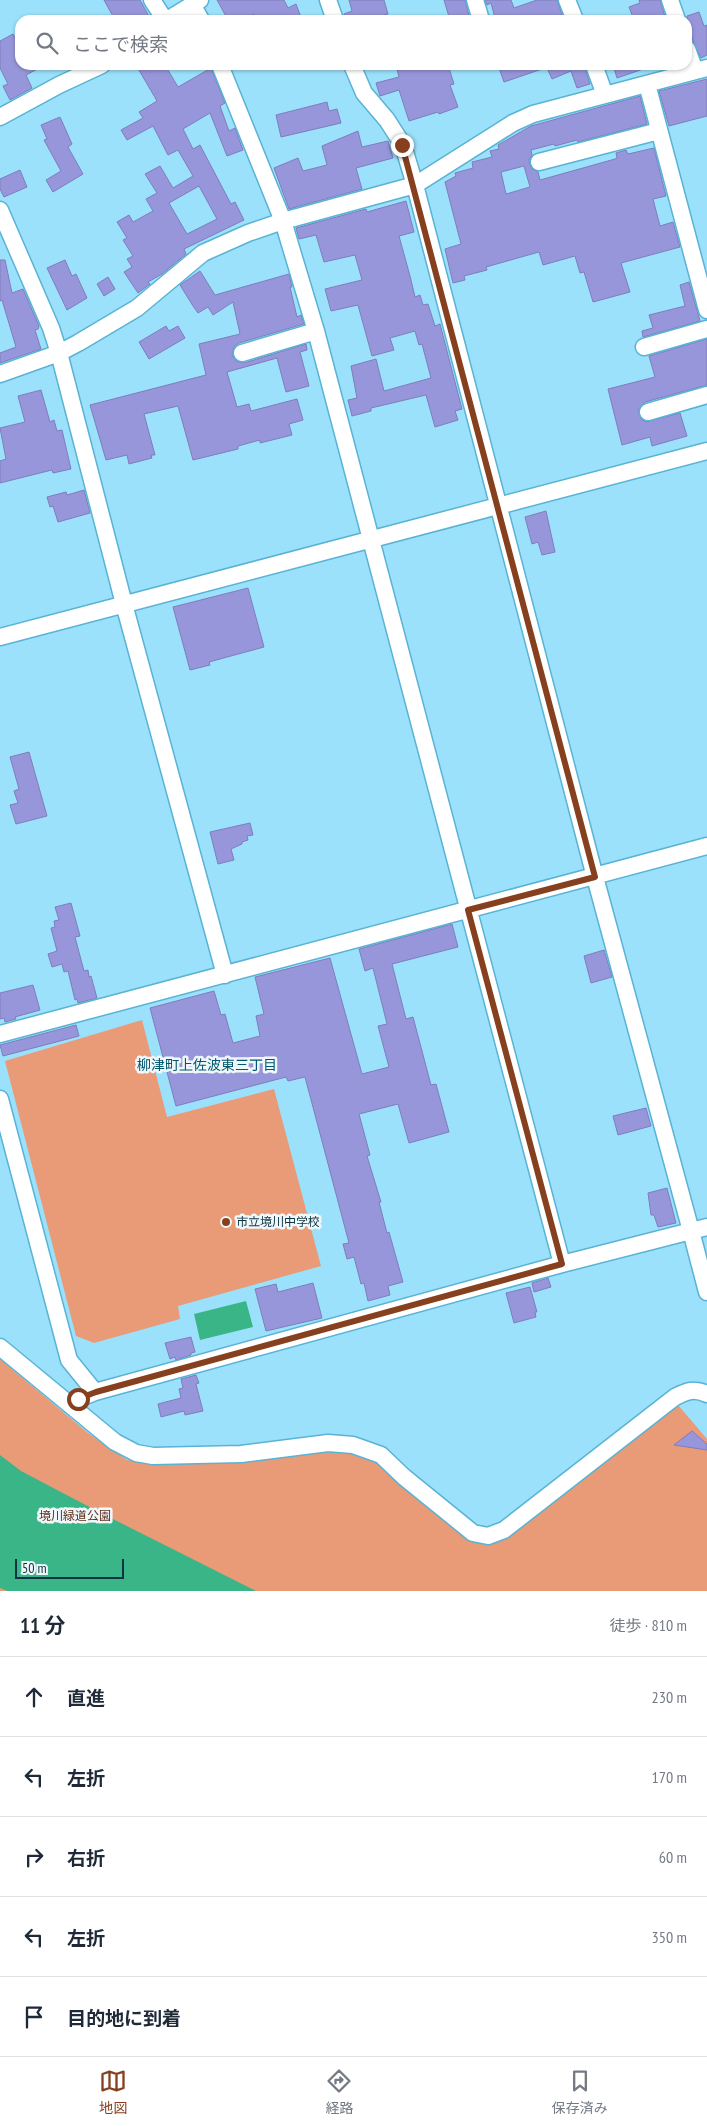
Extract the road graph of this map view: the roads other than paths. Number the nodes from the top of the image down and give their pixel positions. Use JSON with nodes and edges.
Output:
{"nodes":[{"id":1,"x":152,"y":0,"type":"edge"},
{"id":2,"x":328,"y":0,"type":"edge"},
{"id":3,"x":475,"y":0,"type":"edge"},
{"id":4,"x":567,"y":0,"type":"edge"},
{"id":5,"x":670,"y":0,"type":"edge"},
{"id":6,"x":198,"y":9,"type":"edge"},
{"id":7,"x":162,"y":15,"type":"edge"},
{"id":8,"x":181,"y":15,"type":"edge"},
{"id":9,"x":333,"y":15,"type":"edge"},
{"id":10,"x":480,"y":15,"type":"edge"},
{"id":11,"x":573,"y":15,"type":"edge"},
{"id":12,"x":675,"y":15,"type":"edge"},
{"id":13,"x":692,"y":56,"type":"edge"},
{"id":14,"x":91,"y":70,"type":"edge"},
{"id":15,"x":222,"y":70,"type":"edge"},
{"id":16,"x":354,"y":70,"type":"edge"},
{"id":17,"x":596,"y":70,"type":"edge"},
{"id":18,"x":701,"y":70,"type":"edge"},
{"id":19,"x":647,"y":84,"type":"junction"},
{"id":20,"x":606,"y":95,"type":"junction"},
{"id":21,"x":0,"y":117,"type":"edge"},
{"id":22,"x":659,"y":131,"type":"junction"},
{"id":23,"x":539,"y":162,"type":"dead end"},
{"id":24,"x":414,"y":185,"type":"junction"},
{"id":25,"x":0,"y":210,"type":"edge"},
{"id":26,"x":283,"y":221,"type":"junction"},
{"id":27,"x":6,"y":243,"type":"edge"},
{"id":28,"x":707,"y":310,"type":"edge"},
{"id":29,"x":707,"y":329,"type":"edge"},
{"id":30,"x":316,"y":331,"type":"junction"},
{"id":31,"x":644,"y":347,"type":"dead end"},
{"id":32,"x":59,"y":352,"type":"junction"},
{"id":33,"x":242,"y":353,"type":"dead end"},
{"id":34,"x":0,"y":374,"type":"edge"},
{"id":35,"x":707,"y":395,"type":"edge"},
{"id":36,"x":648,"y":412,"type":"dead end"},
{"id":37,"x":707,"y":451,"type":"edge"},
{"id":38,"x":498,"y":506,"type":"junction"},
{"id":39,"x":370,"y":539,"type":"junction"},
{"id":40,"x":124,"y":604,"type":"junction"},
{"id":41,"x":0,"y":637,"type":"edge"},
{"id":42,"x":707,"y":846,"type":"edge"},
{"id":43,"x":595,"y":877,"type":"junction"},
{"id":44,"x":468,"y":910,"type":"junction"},
{"id":45,"x":225,"y":975,"type":"junction"},
{"id":46,"x":0,"y":1034,"type":"edge"},
{"id":47,"x":0,"y":1099,"type":"edge"},
{"id":48,"x":699,"y":1229,"type":"edge"},
{"id":49,"x":562,"y":1264,"type":"junction"},
{"id":50,"x":707,"y":1292,"type":"edge"},
{"id":51,"x":0,"y":1347,"type":"edge"},
{"id":52,"x":96,"y":1392,"type":"junction"},
{"id":53,"x":707,"y":1394,"type":"edge"},
{"id":54,"x":70,"y":1405,"type":"junction"}],
"edges":[{"from":1,"to":7,"type":"street"},
{"from":2,"to":9,"type":"street"},
{"from":3,"to":10,"type":"street"},
{"from":4,"to":11,"type":"street"},
{"from":5,"to":12,"type":"street"},
{"from":6,"to":8,"type":"street"},
{"from":13,"to":18,"type":"street"},
{"from":14,"to":21,"type":"street"},
{"from":15,"to":26,"type":"street"},
{"from":16,"to":24,"type":"street"},
{"from":17,"to":20,"type":"street"},
{"from":18,"to":19,"type":"street"},
{"from":19,"to":20,"type":"street"},
{"from":19,"to":22,"type":"street"},
{"from":20,"to":24,"type":"street"},
{"from":22,"to":23,"type":"street"},
{"from":22,"to":28,"type":"street"},
{"from":24,"to":26,"type":"street"},
{"from":24,"to":38,"type":"street"},
{"from":25,"to":27,"type":"street"},
{"from":26,"to":30,"type":"street"},
{"from":26,"to":32,"type":"street"},
{"from":27,"to":32,"type":"street"},
{"from":29,"to":31,"type":"street"},
{"from":30,"to":33,"type":"street"},
{"from":30,"to":39,"type":"street"},
{"from":32,"to":34,"type":"street"},
{"from":32,"to":40,"type":"street"},
{"from":35,"to":36,"type":"street"},
{"from":37,"to":38,"type":"street"},
{"from":38,"to":39,"type":"street"},
{"from":38,"to":43,"type":"street"},
{"from":39,"to":40,"type":"street"},
{"from":39,"to":44,"type":"street"},
{"from":40,"to":41,"type":"street"},
{"from":40,"to":45,"type":"street"},
{"from":42,"to":43,"type":"street"},
{"from":43,"to":44,"type":"street"},
{"from":43,"to":48,"type":"street"},
{"from":44,"to":45,"type":"street"},
{"from":44,"to":49,"type":"street"},
{"from":45,"to":46,"type":"street"},
{"from":47,"to":52,"type":"street"},
{"from":48,"to":49,"type":"street"},
{"from":48,"to":50,"type":"street"},
{"from":49,"to":52,"type":"street"},
{"from":51,"to":54,"type":"street"},
{"from":52,"to":54,"type":"street"},
{"from":53,"to":54,"type":"street"}]}
